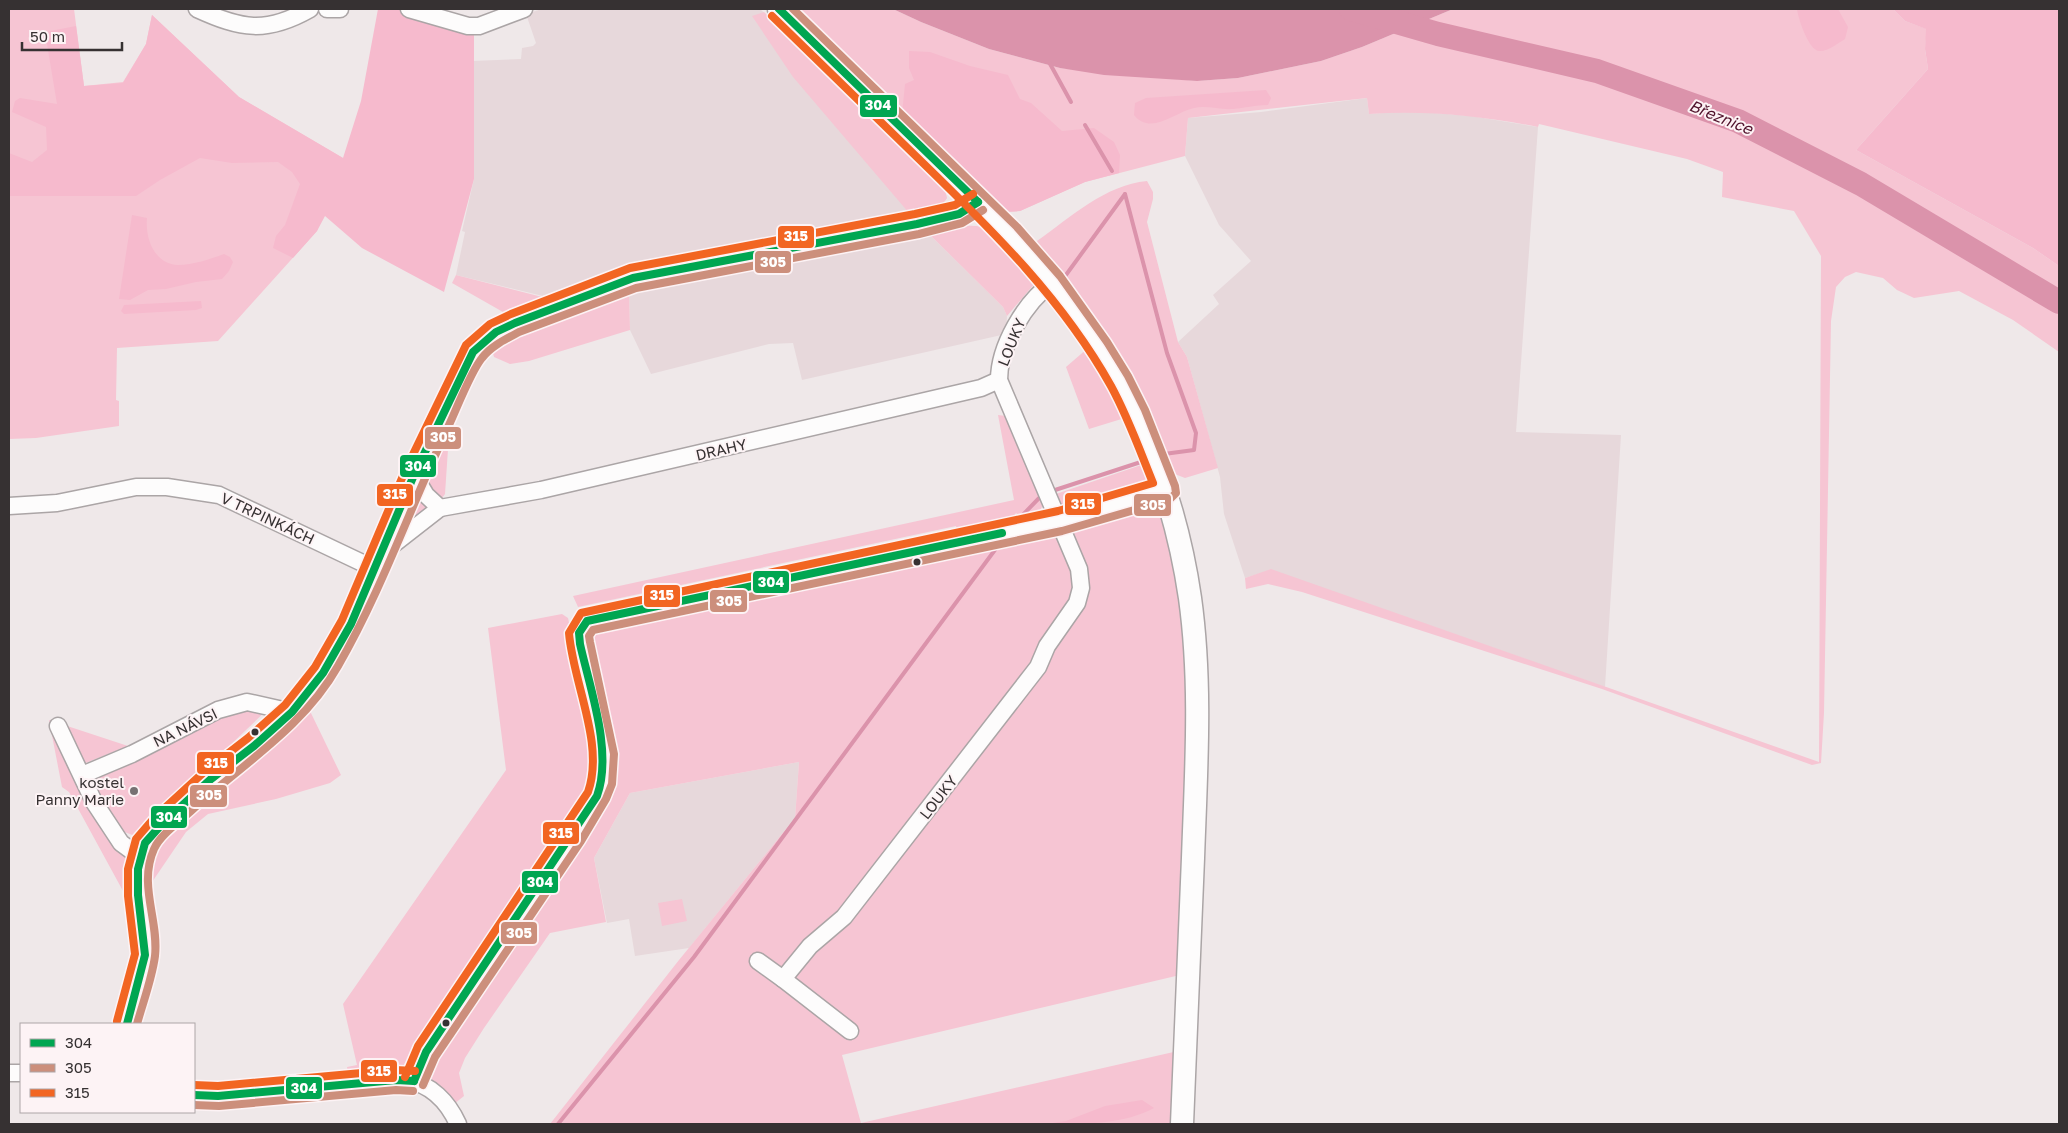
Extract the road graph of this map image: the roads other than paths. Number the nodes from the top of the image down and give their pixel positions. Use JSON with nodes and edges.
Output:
{"nodes":[{"id":1,"x":197,"y":9,"type":"edge"},
{"id":2,"x":310,"y":9,"type":"edge"},
{"id":3,"x":327,"y":9,"type":"edge"},
{"id":4,"x":340,"y":9,"type":"edge"},
{"id":5,"x":409,"y":9,"type":"edge"},
{"id":6,"x":524,"y":9,"type":"edge"},
{"id":7,"x":779,"y":9,"type":"edge"},
{"id":8,"x":978,"y":202,"type":"junction"},
{"id":9,"x":1052,"y":283,"type":"junction"},
{"id":10,"x":998,"y":380,"type":"junction"},
{"id":11,"x":414,"y":475,"type":"junction"},
{"id":12,"x":1166,"y":490,"type":"junction"},
{"id":13,"x":9,"y":506,"type":"edge"},
{"id":14,"x":440,"y":508,"type":"junction"},
{"id":15,"x":1060,"y":521,"type":"junction"},
{"id":16,"x":373,"y":568,"type":"junction"},
{"id":17,"x":292,"y":712,"type":"junction"},
{"id":18,"x":58,"y":726,"type":"dead end"},
{"id":19,"x":82,"y":774,"type":"junction"},
{"id":20,"x":140,"y":857,"type":"junction"},
{"id":21,"x":758,"y":961,"type":"dead end"},
{"id":22,"x":783,"y":979,"type":"junction"},
{"id":23,"x":127,"y":1023,"type":"edge"},
{"id":24,"x":850,"y":1031,"type":"dead end"},
{"id":25,"x":414,"y":1081,"type":"junction"},
{"id":26,"x":195,"y":1095,"type":"edge"},
{"id":27,"x":458,"y":1124,"type":"edge"},
{"id":28,"x":1182,"y":1124,"type":"edge"}],
"edges":[{"from":1,"to":2,"type":"street"},
{"from":3,"to":4,"type":"street"},
{"from":5,"to":6,"type":"street"},
{"from":7,"to":8,"type":"main road"},
{"from":8,"to":9,"type":"main road"},
{"from":8,"to":11,"type":"street"},
{"from":9,"to":10,"type":"street","name":"LOUKY"},
{"from":9,"to":12,"type":"main road"},
{"from":10,"to":14,"type":"street","name":"DRAHY"},
{"from":10,"to":15,"type":"street","name":"LOUKY"},
{"from":11,"to":14,"type":"street"},
{"from":11,"to":16,"type":"street"},
{"from":12,"to":15,"type":"street"},
{"from":12,"to":28,"type":"main road"},
{"from":13,"to":16,"type":"street","name":"V TRPINKÁCH"},
{"from":14,"to":16,"type":"street","name":"DRAHY"},
{"from":15,"to":22,"type":"street","name":"LOUKY"},
{"from":15,"to":25,"type":"street"},
{"from":16,"to":17,"type":"street"},
{"from":17,"to":19,"type":"street","name":"NA NÁVSI"},
{"from":17,"to":20,"type":"street"},
{"from":18,"to":19,"type":"street"},
{"from":19,"to":20,"type":"street"},
{"from":20,"to":23,"type":"street"},
{"from":21,"to":22,"type":"street"},
{"from":22,"to":24,"type":"street"},
{"from":25,"to":26,"type":"street"},
{"from":25,"to":27,"type":"street"}]}
